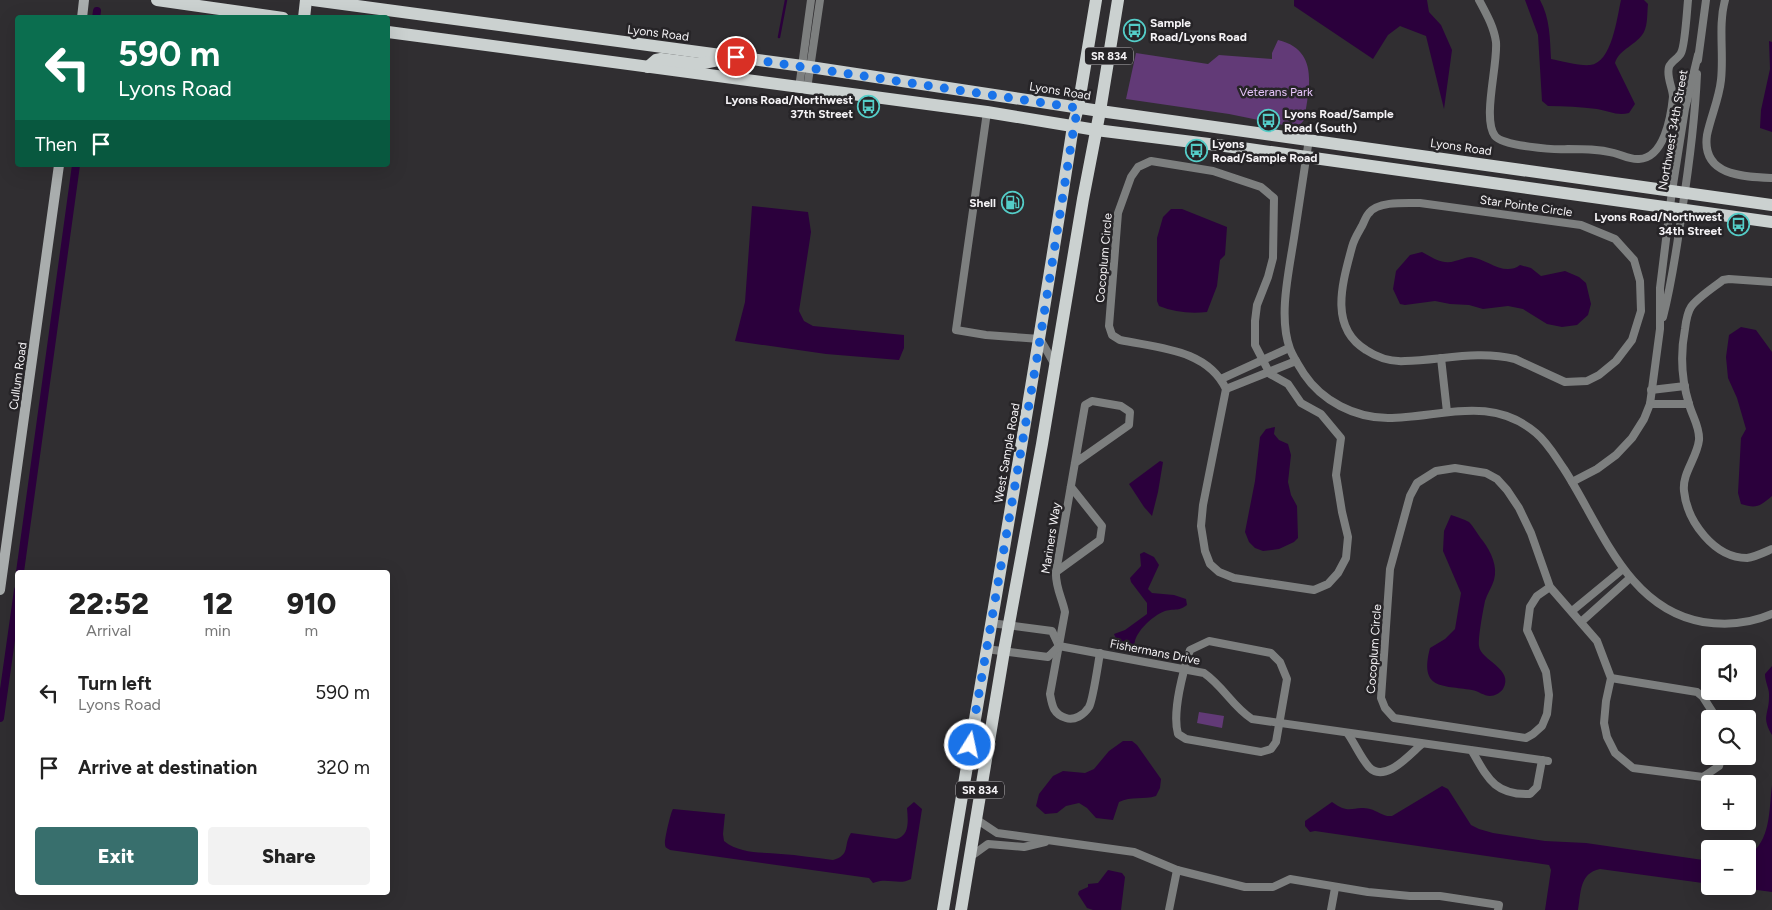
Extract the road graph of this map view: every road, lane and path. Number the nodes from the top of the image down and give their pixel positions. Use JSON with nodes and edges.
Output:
{"nodes":[{"id":1,"x":84,"y":0,"type":"edge"},
{"id":2,"x":157,"y":0,"type":"edge"},
{"id":3,"x":306,"y":0,"type":"edge"},
{"id":4,"x":313,"y":0,"type":"edge"},
{"id":5,"x":811,"y":0,"type":"edge"},
{"id":6,"x":820,"y":0,"type":"edge"},
{"id":7,"x":1096,"y":0,"type":"edge"},
{"id":8,"x":1118,"y":0,"type":"edge"},
{"id":9,"x":1479,"y":0,"type":"edge"},
{"id":10,"x":1688,"y":0,"type":"edge"},
{"id":11,"x":1706,"y":0,"type":"edge"},
{"id":12,"x":1725,"y":0,"type":"edge"},
{"id":13,"x":82,"y":15,"type":"edge"},
{"id":14,"x":262,"y":15,"type":"edge"},
{"id":15,"x":304,"y":15,"type":"edge"},
{"id":16,"x":390,"y":32,"type":"edge"},
{"id":17,"x":1698,"y":56,"type":"junction"},
{"id":18,"x":736,"y":57,"type":"junction"},
{"id":19,"x":806,"y":66,"type":"junction"},
{"id":20,"x":648,"y":67,"type":"junction"},
{"id":21,"x":803,"y":88,"type":"junction"},
{"id":22,"x":1078,"y":108,"type":"junction"},
{"id":23,"x":1100,"y":111,"type":"junction"},
{"id":24,"x":987,"y":112,"type":"junction"},
{"id":25,"x":1074,"y":126,"type":"junction"},
{"id":26,"x":1096,"y":130,"type":"junction"},
{"id":27,"x":1309,"y":140,"type":"junction"},
{"id":28,"x":1306,"y":157,"type":"junction"},
{"id":29,"x":59,"y":167,"type":"edge"},
{"id":30,"x":1772,"y":178,"type":"edge"},
{"id":31,"x":1678,"y":192,"type":"junction"},
{"id":32,"x":1772,"y":205,"type":"edge"},
{"id":33,"x":1676,"y":208,"type":"junction"},
{"id":34,"x":1772,"y":222,"type":"edge"},
{"id":35,"x":1772,"y":282,"type":"edge"},
{"id":36,"x":1660,"y":329,"type":"junction"},
{"id":37,"x":1040,"y":339,"type":"junction"},
{"id":38,"x":1289,"y":348,"type":"junction"},
{"id":39,"x":1441,"y":358,"type":"junction"},
{"id":40,"x":1261,"y":360,"type":"junction"},
{"id":41,"x":1296,"y":361,"type":"junction"},
{"id":42,"x":1056,"y":365,"type":"junction"},
{"id":43,"x":1268,"y":371,"type":"junction"},
{"id":44,"x":1221,"y":379,"type":"junction"},
{"id":45,"x":1685,"y":386,"type":"junction"},
{"id":46,"x":1226,"y":389,"type":"junction"},
{"id":47,"x":1651,"y":390,"type":"junction"},
{"id":48,"x":1650,"y":404,"type":"junction"},
{"id":49,"x":1689,"y":404,"type":"junction"},
{"id":50,"x":1447,"y":412,"type":"junction"},
{"id":51,"x":1075,"y":463,"type":"junction"},
{"id":52,"x":1572,"y":482,"type":"junction"},
{"id":53,"x":1071,"y":487,"type":"junction"},
{"id":54,"x":1772,"y":549,"type":"edge"},
{"id":55,"x":1623,"y":569,"type":"junction"},
{"id":56,"x":1056,"y":572,"type":"junction"},
{"id":57,"x":1630,"y":578,"type":"junction"},
{"id":58,"x":1550,"y":587,"type":"junction"},
{"id":59,"x":0,"y":590,"type":"edge"},
{"id":60,"x":1572,"y":611,"type":"junction"},
{"id":61,"x":1772,"y":614,"type":"edge"},
{"id":62,"x":1581,"y":622,"type":"junction"},
{"id":63,"x":991,"y":623,"type":"junction"},
{"id":64,"x":1009,"y":625,"type":"junction"},
{"id":65,"x":1059,"y":646,"type":"junction"},
{"id":66,"x":986,"y":649,"type":"junction"},
{"id":67,"x":1004,"y":651,"type":"junction"},
{"id":68,"x":1100,"y":653,"type":"junction"},
{"id":69,"x":1184,"y":669,"type":"junction"},
{"id":70,"x":1611,"y":678,"type":"junction"},
{"id":71,"x":1701,"y":695,"type":"edge"},
{"id":72,"x":1280,"y":724,"type":"junction"},
{"id":73,"x":1348,"y":734,"type":"junction"},
{"id":74,"x":1422,"y":744,"type":"junction"},
{"id":75,"x":1472,"y":751,"type":"junction"},
{"id":76,"x":1719,"y":765,"type":"edge"},
{"id":77,"x":976,"y":819,"type":"junction"},
{"id":78,"x":1049,"y":841,"type":"junction"},
{"id":79,"x":970,"y":857,"type":"junction"},
{"id":80,"x":1176,"y":870,"type":"junction"},
{"id":81,"x":1335,"y":888,"type":"junction"},
{"id":82,"x":946,"y":891,"type":"junction"},
{"id":83,"x":943,"y":910,"type":"edge"},
{"id":84,"x":948,"y":910,"type":"edge"},
{"id":85,"x":961,"y":910,"type":"edge"},
{"id":86,"x":1169,"y":910,"type":"edge"},
{"id":87,"x":1331,"y":910,"type":"edge"},
{"id":88,"x":1498,"y":910,"type":"edge"}],
"edges":[{"from":1,"to":13,"type":"street"},
{"from":2,"to":14,"type":"main road"},
{"from":3,"to":15,"type":"main road"},
{"from":4,"to":18,"type":"main road","name":"Lyons Road"},
{"from":5,"to":19,"type":"street"},
{"from":6,"to":19,"type":"street"},
{"from":7,"to":22,"type":"main road","name":"West Sample Road","number":"SR 834"},
{"from":8,"to":23,"type":"main road","number":"SR 834"},
{"from":9,"to":10,"type":"street"},
{"from":11,"to":17,"type":"street","name":"Northwest 34th Street"},
{"from":12,"to":30,"type":"street"},
{"from":16,"to":20,"type":"main road"},
{"from":17,"to":31,"type":"street","name":"Northwest 34th Street"},
{"from":17,"to":31,"type":"street","name":"Northwest 34th Street"},
{"from":18,"to":19,"type":"main road","name":"Lyons Road"},
{"from":18,"to":20,"type":"main road"},
{"from":19,"to":21,"type":"street"},
{"from":19,"to":22,"type":"main road","name":"Lyons Road"},
{"from":20,"to":21,"type":"main road"},
{"from":21,"to":24,"type":"main road"},
{"from":22,"to":23,"type":"main road","name":"Lyons Road"},
{"from":22,"to":25,"type":"main road","name":"West Sample Road","number":"SR 834"},
{"from":23,"to":26,"type":"main road","number":"SR 834"},
{"from":23,"to":27,"type":"main road","name":"Lyons Road"},
{"from":24,"to":25,"type":"main road"},
{"from":24,"to":37,"type":"street"},
{"from":25,"to":26,"type":"main road"},
{"from":25,"to":37,"type":"main road","name":"West Sample Road","number":"SR 834"},
{"from":26,"to":28,"type":"main road"},
{"from":26,"to":42,"type":"main road","number":"SR 834"},
{"from":27,"to":28,"type":"street"},
{"from":27,"to":31,"type":"main road","name":"Lyons Road"},
{"from":28,"to":33,"type":"main road"},
{"from":28,"to":38,"type":"street"},
{"from":29,"to":59,"type":"street","name":"Cullum Road"},
{"from":31,"to":32,"type":"main road","name":"Lyons Road"},
{"from":31,"to":33,"type":"street","name":"Northwest 34th Street"},
{"from":31,"to":33,"type":"street","name":"Northwest 34th Street"},
{"from":33,"to":34,"type":"main road"},
{"from":33,"to":36,"type":"street","name":"Northwest 34th Street"},
{"from":33,"to":36,"type":"street","name":"Northwest 34th Street"},
{"from":35,"to":45,"type":"street"},
{"from":36,"to":47,"type":"street","name":"Northwest 34th Street"},
{"from":37,"to":42,"type":"street"},
{"from":37,"to":63,"type":"main road","name":"West Sample Road","number":"SR 834"},
{"from":38,"to":40,"type":"street"},
{"from":38,"to":41,"type":"street"},
{"from":39,"to":39,"type":"street","name":"Star Pointe Circle"},
{"from":39,"to":50,"type":"street"},
{"from":40,"to":43,"type":"street","name":"Cocoplum Circle"},
{"from":40,"to":44,"type":"street"},
{"from":40,"to":44,"type":"street","name":"Cocoplum Circle"},
{"from":41,"to":43,"type":"street"},
{"from":41,"to":50,"type":"street"},
{"from":42,"to":64,"type":"main road","number":"SR 834"},
{"from":43,"to":46,"type":"street"},
{"from":43,"to":46,"type":"street","name":"Cocoplum Circle"},
{"from":44,"to":46,"type":"street","name":"Cocoplum Circle"},
{"from":45,"to":47,"type":"street"},
{"from":45,"to":49,"type":"street"},
{"from":47,"to":48,"type":"street","name":"Northwest 34th Street"},
{"from":48,"to":49,"type":"street"},
{"from":48,"to":52,"type":"street","name":"Northwest 34th Street"},
{"from":49,"to":54,"type":"street"},
{"from":50,"to":52,"type":"street"},
{"from":51,"to":51,"type":"street","name":"Mariners Way"},
{"from":51,"to":53,"type":"street","name":"Mariners Way"},
{"from":52,"to":55,"type":"street"},
{"from":53,"to":56,"type":"street","name":"Mariners Way"},
{"from":53,"to":56,"type":"street"},
{"from":55,"to":57,"type":"street"},
{"from":55,"to":60,"type":"street"},
{"from":56,"to":65,"type":"street","name":"Mariners Way"},
{"from":57,"to":61,"type":"street"},
{"from":57,"to":62,"type":"street"},
{"from":58,"to":58,"type":"street","name":"Cocoplum Circle"},
{"from":58,"to":60,"type":"street","name":"Cocoplum Circle"},
{"from":60,"to":62,"type":"street","name":"Cocoplum Circle"},
{"from":62,"to":70,"type":"street","name":"Cocoplum Circle"},
{"from":63,"to":64,"type":"street"},
{"from":63,"to":66,"type":"main road","name":"West Sample Road","number":"SR 834"},
{"from":64,"to":65,"type":"street"},
{"from":64,"to":67,"type":"main road","number":"SR 834"},
{"from":65,"to":67,"type":"street"},
{"from":65,"to":68,"type":"street","name":"Fishermans Drive"},
{"from":65,"to":68,"type":"street","name":"Mariners Way"},
{"from":66,"to":67,"type":"street"},
{"from":66,"to":82,"type":"main road","name":"West Sample Road","number":"SR 834"},
{"from":67,"to":77,"type":"main road","number":"SR 834"},
{"from":68,"to":69,"type":"street","name":"Fishermans Drive"},
{"from":69,"to":72,"type":"street","name":"Fishermans Drive"},
{"from":69,"to":72,"type":"street"},
{"from":69,"to":72,"type":"street"},
{"from":70,"to":71,"type":"street"},
{"from":70,"to":76,"type":"street"},
{"from":72,"to":73,"type":"street","name":"Fishermans Drive"},
{"from":73,"to":74,"type":"street","name":"Fishermans Drive"},
{"from":73,"to":74,"type":"street"},
{"from":74,"to":75,"type":"street","name":"Fishermans Drive"},
{"from":75,"to":75,"type":"street","name":"Fishermans Drive"},
{"from":77,"to":78,"type":"street"},
{"from":77,"to":79,"type":"main road","number":"SR 834"},
{"from":78,"to":79,"type":"street"},
{"from":78,"to":80,"type":"street"},
{"from":79,"to":85,"type":"main road","number":"SR 834"},
{"from":80,"to":81,"type":"street"},
{"from":80,"to":86,"type":"street"},
{"from":81,"to":87,"type":"street"},
{"from":81,"to":88,"type":"street"},
{"from":82,"to":83,"type":"main road","name":"West Sample Road","number":"SR 834"},
{"from":82,"to":84,"type":"street"}]}
